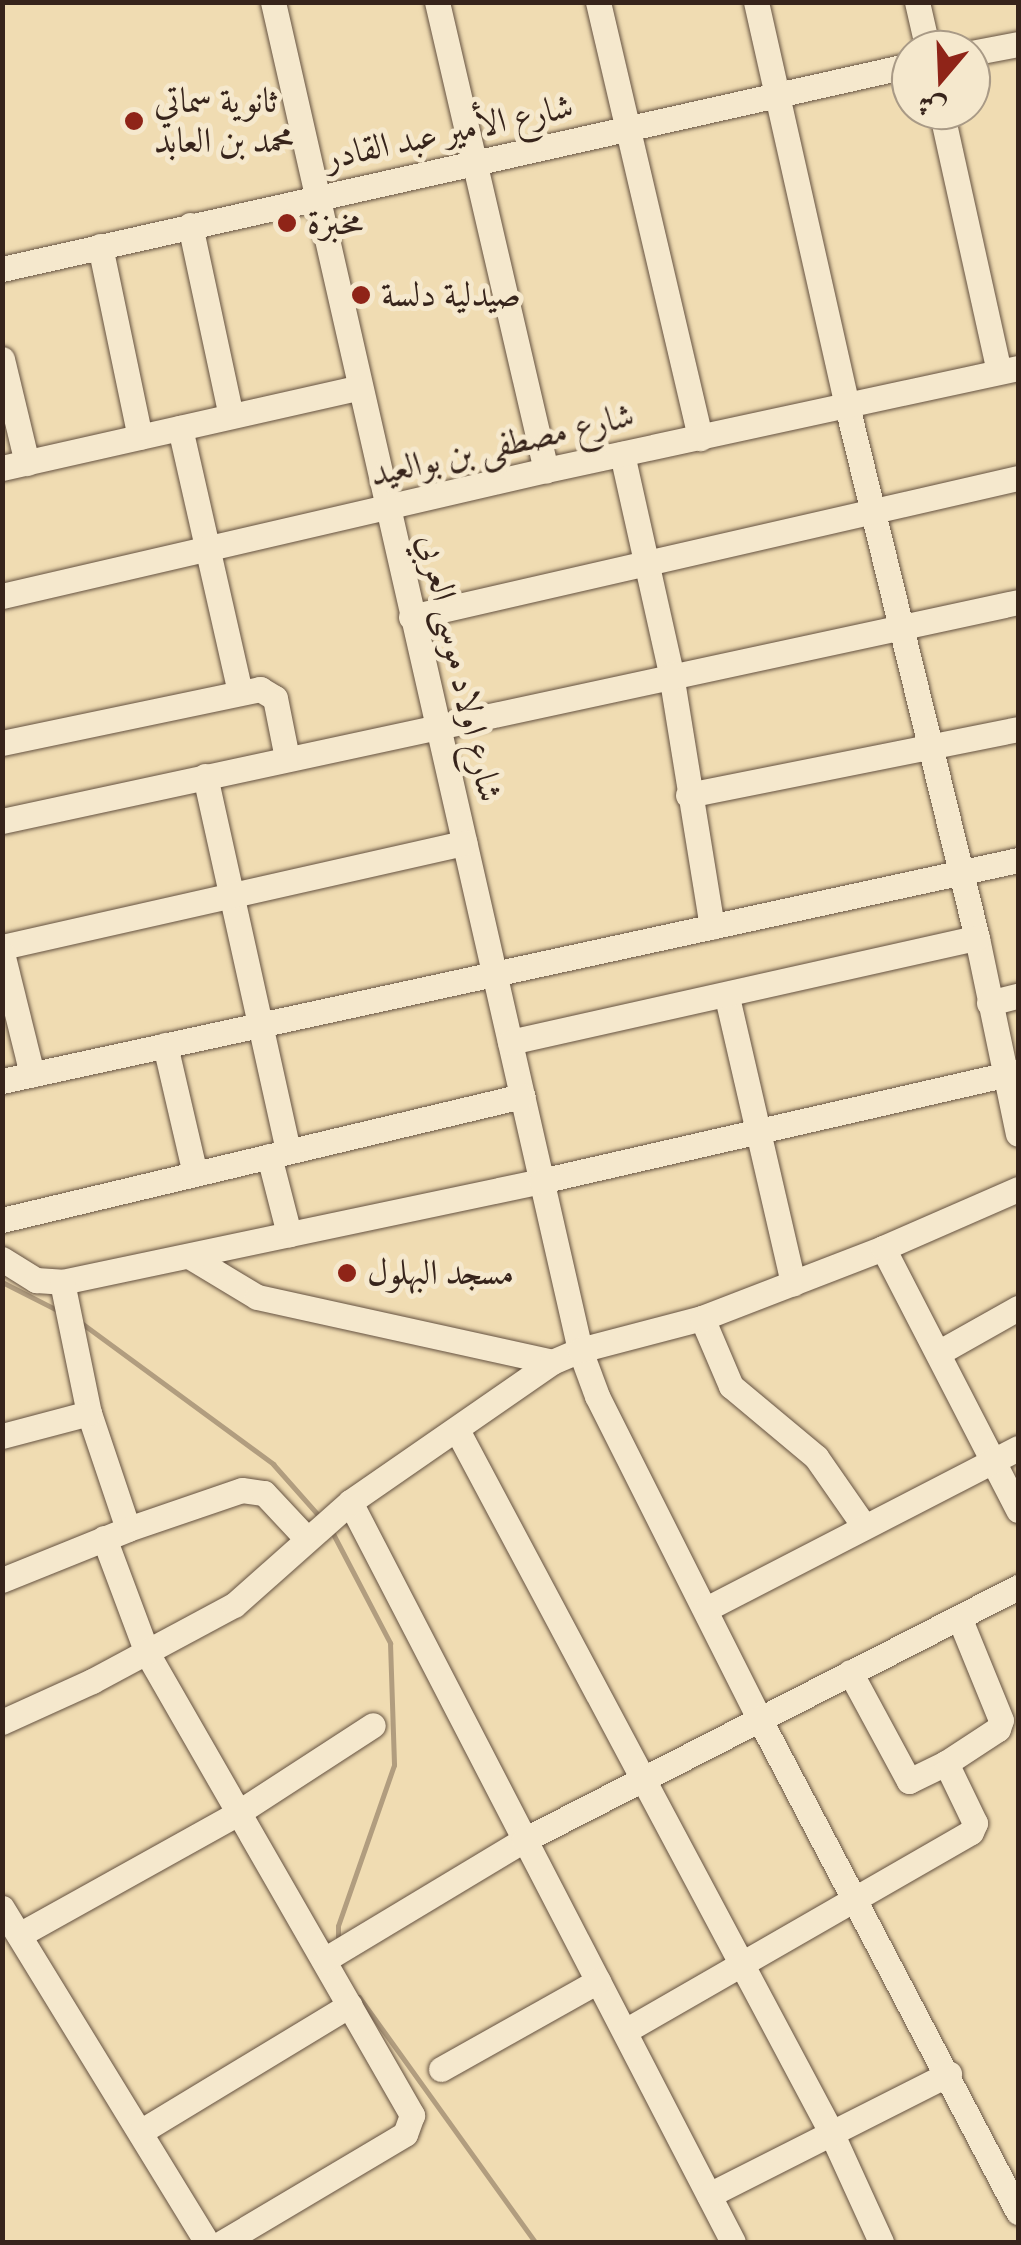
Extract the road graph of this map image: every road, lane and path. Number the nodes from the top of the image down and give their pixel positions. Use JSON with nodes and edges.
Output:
{"nodes":[{"id":1,"x":273,"y":2,"type":"edge"},
{"id":2,"x":437,"y":2,"type":"edge"},
{"id":3,"x":598,"y":2,"type":"edge"},
{"id":4,"x":756,"y":2,"type":"edge"},
{"id":5,"x":917,"y":2,"type":"edge"},
{"id":6,"x":923,"y":30,"type":"edge"},
{"id":7,"x":1018,"y":44,"type":"edge"},
{"id":8,"x":991,"y":49,"type":"edge"},
{"id":9,"x":891,"y":69,"type":"edge"},
{"id":10,"x":777,"y":94,"type":"junction"},
{"id":11,"x":628,"y":130,"type":"junction"},
{"id":12,"x":946,"y":130,"type":"edge"},
{"id":13,"x":474,"y":164,"type":"junction"},
{"id":14,"x":319,"y":196,"type":"junction"},
{"id":15,"x":190,"y":225,"type":"junction"},
{"id":16,"x":100,"y":246,"type":"junction"},
{"id":17,"x":2,"y":269,"type":"edge"},
{"id":18,"x":2,"y":359,"type":"edge"},
{"id":19,"x":1009,"y":370,"type":"edge"},
{"id":20,"x":360,"y":387,"type":"junction"},
{"id":21,"x":847,"y":406,"type":"junction"},
{"id":22,"x":232,"y":416,"type":"junction"},
{"id":23,"x":180,"y":428,"type":"junction"},
{"id":24,"x":140,"y":437,"type":"junction"},
{"id":25,"x":700,"y":438,"type":"junction"},
{"id":26,"x":622,"y":454,"type":"junction"},
{"id":27,"x":14,"y":466,"type":"edge"},
{"id":28,"x":546,"y":470,"type":"junction"},
{"id":29,"x":1018,"y":478,"type":"edge"},
{"id":30,"x":387,"y":506,"type":"junction"},
{"id":31,"x":875,"y":512,"type":"junction"},
{"id":32,"x":206,"y":550,"type":"junction"},
{"id":33,"x":648,"y":563,"type":"junction"},
{"id":34,"x":2,"y":596,"type":"edge"},
{"id":35,"x":1018,"y":602,"type":"edge"},
{"id":36,"x":411,"y":617,"type":"junction"},
{"id":37,"x":902,"y":629,"type":"junction"},
{"id":38,"x":672,"y":674,"type":"junction"},
{"id":39,"x":240,"y":692,"type":"junction"},
{"id":40,"x":435,"y":726,"type":"junction"},
{"id":41,"x":1018,"y":729,"type":"edge"},
{"id":42,"x":2,"y":744,"type":"edge"},
{"id":43,"x":929,"y":748,"type":"junction"},
{"id":44,"x":287,"y":758,"type":"junction"},
{"id":45,"x":205,"y":776,"type":"junction"},
{"id":46,"x":688,"y":795,"type":"junction"},
{"id":47,"x":2,"y":821,"type":"edge"},
{"id":48,"x":464,"y":843,"type":"junction"},
{"id":49,"x":1018,"y":860,"type":"edge"},
{"id":50,"x":961,"y":874,"type":"junction"},
{"id":51,"x":230,"y":896,"type":"junction"},
{"id":52,"x":712,"y":926,"type":"junction"},
{"id":53,"x":977,"y":938,"type":"junction"},
{"id":54,"x":2,"y":950,"type":"edge"},
{"id":55,"x":495,"y":974,"type":"junction"},
{"id":56,"x":1018,"y":996,"type":"edge"},
{"id":57,"x":727,"y":997,"type":"junction"},
{"id":58,"x":989,"y":1003,"type":"junction"},
{"id":59,"x":260,"y":1022,"type":"junction"},
{"id":60,"x":510,"y":1042,"type":"junction"},
{"id":61,"x":165,"y":1044,"type":"junction"},
{"id":62,"x":1012,"y":1073,"type":"edge"},
{"id":63,"x":32,"y":1074,"type":"junction"},
{"id":64,"x":2,"y":1081,"type":"edge"},
{"id":65,"x":522,"y":1096,"type":"junction"},
{"id":66,"x":760,"y":1128,"type":"junction"},
{"id":67,"x":1018,"y":1134,"type":"edge"},
{"id":68,"x":279,"y":1154,"type":"junction"},
{"id":69,"x":195,"y":1174,"type":"junction"},
{"id":70,"x":541,"y":1181,"type":"junction"},
{"id":71,"x":1018,"y":1189,"type":"edge"},
{"id":72,"x":2,"y":1220,"type":"edge"},
{"id":73,"x":289,"y":1234,"type":"junction"},
{"id":74,"x":883,"y":1248,"type":"junction"},
{"id":75,"x":189,"y":1256,"type":"junction"},
{"id":76,"x":2,"y":1259,"type":"edge"},
{"id":77,"x":62,"y":1282,"type":"junction"},
{"id":78,"x":793,"y":1283,"type":"junction"},
{"id":79,"x":1018,"y":1308,"type":"edge"},
{"id":80,"x":702,"y":1318,"type":"junction"},
{"id":81,"x":580,"y":1350,"type":"junction"},
{"id":82,"x":938,"y":1353,"type":"junction"},
{"id":83,"x":552,"y":1362,"type":"junction"},
{"id":84,"x":89,"y":1414,"type":"junction"},
{"id":85,"x":457,"y":1430,"type":"junction"},
{"id":86,"x":2,"y":1436,"type":"edge"},
{"id":87,"x":1018,"y":1448,"type":"edge"},
{"id":88,"x":993,"y":1460,"type":"junction"},
{"id":89,"x":1018,"y":1510,"type":"edge"},
{"id":90,"x":327,"y":1521,"type":"junction"},
{"id":91,"x":864,"y":1526,"type":"junction"},
{"id":92,"x":116,"y":1534,"type":"junction"},
{"id":93,"x":2,"y":1580,"type":"edge"},
{"id":94,"x":1018,"y":1587,"type":"edge"},
{"id":95,"x":706,"y":1610,"type":"junction"},
{"id":96,"x":959,"y":1617,"type":"junction"},
{"id":97,"x":146,"y":1653,"type":"junction"},
{"id":98,"x":850,"y":1672,"type":"junction"},
{"id":99,"x":759,"y":1718,"type":"junction"},
{"id":100,"x":2,"y":1722,"type":"edge"},
{"id":101,"x":373,"y":1726,"type":"dead end"},
{"id":102,"x":946,"y":1763,"type":"junction"},
{"id":103,"x":644,"y":1776,"type":"junction"},
{"id":104,"x":236,"y":1814,"type":"junction"},
{"id":105,"x":524,"y":1840,"type":"junction"},
{"id":106,"x":856,"y":1900,"type":"junction"},
{"id":107,"x":2,"y":1908,"type":"edge"},
{"id":108,"x":19,"y":1935,"type":"junction"},
{"id":109,"x":324,"y":1960,"type":"junction"},
{"id":110,"x":743,"y":1966,"type":"junction"},
{"id":111,"x":598,"y":1981,"type":"junction"},
{"id":112,"x":350,"y":2005,"type":"junction"},
{"id":113,"x":625,"y":2031,"type":"junction"},
{"id":114,"x":440,"y":2069,"type":"dead end"},
{"id":115,"x":949,"y":2074,"type":"junction"},
{"id":116,"x":830,"y":2130,"type":"junction"},
{"id":117,"x":140,"y":2132,"type":"junction"},
{"id":118,"x":709,"y":2195,"type":"junction"},
{"id":119,"x":1018,"y":2212,"type":"edge"},
{"id":120,"x":208,"y":2242,"type":"edge"},
{"id":121,"x":223,"y":2242,"type":"edge"},
{"id":122,"x":733,"y":2242,"type":"edge"},
{"id":123,"x":881,"y":2242,"type":"edge"}],
"edges":[{"from":1,"to":14,"type":"street","name":"شارع اولاد موسى العربي"},
{"from":2,"to":13,"type":"street"},
{"from":3,"to":11,"type":"street"},
{"from":4,"to":10,"type":"street"},
{"from":5,"to":6,"type":"street"},
{"from":7,"to":8,"type":"street"},
{"from":9,"to":10,"type":"street","name":"شارع الأمير عبد القادر"},
{"from":10,"to":11,"type":"street","name":"شارع الأمير عبد القادر"},
{"from":10,"to":21,"type":"street"},
{"from":11,"to":13,"type":"street","name":"شارع الأمير عبد القادر"},
{"from":11,"to":25,"type":"street"},
{"from":12,"to":19,"type":"street"},
{"from":13,"to":14,"type":"street","name":"شارع الأمير عبد القادر"},
{"from":13,"to":28,"type":"street"},
{"from":14,"to":15,"type":"street","name":"شارع الأمير عبد القادر"},
{"from":14,"to":20,"type":"street","name":"شارع اولاد موسى العربي"},
{"from":15,"to":16,"type":"street","name":"شارع الأمير عبد القادر"},
{"from":15,"to":22,"type":"street"},
{"from":16,"to":17,"type":"street","name":"شارع الأمير عبد القادر"},
{"from":16,"to":24,"type":"street"},
{"from":18,"to":27,"type":"street"},
{"from":19,"to":21,"type":"street","name":"شارع مصطفى بن بوالعيد"},
{"from":20,"to":22,"type":"street"},
{"from":20,"to":30,"type":"street","name":"شارع اولاد موسى العربي"},
{"from":21,"to":25,"type":"street","name":"شارع مصطفى بن بوالعيد"},
{"from":21,"to":31,"type":"street"},
{"from":22,"to":23,"type":"street"},
{"from":23,"to":24,"type":"street"},
{"from":23,"to":32,"type":"street"},
{"from":24,"to":27,"type":"street"},
{"from":25,"to":26,"type":"street","name":"شارع مصطفى بن بوالعيد"},
{"from":26,"to":28,"type":"street","name":"شارع مصطفى بن بوالعيد"},
{"from":26,"to":33,"type":"street"},
{"from":28,"to":30,"type":"street","name":"شارع مصطفى بن بوالعيد"},
{"from":29,"to":31,"type":"street"},
{"from":30,"to":32,"type":"street","name":"شارع مصطفى بن بوالعيد"},
{"from":30,"to":36,"type":"street","name":"شارع اولاد موسى العربي"},
{"from":31,"to":33,"type":"street"},
{"from":31,"to":37,"type":"street"},
{"from":32,"to":34,"type":"street","name":"شارع مصطفى بن بوالعيد"},
{"from":32,"to":39,"type":"street"},
{"from":33,"to":36,"type":"street"},
{"from":33,"to":38,"type":"street"},
{"from":35,"to":37,"type":"street"},
{"from":36,"to":40,"type":"street","name":"شارع اولاد موسى العربي"},
{"from":37,"to":38,"type":"street"},
{"from":37,"to":43,"type":"street"},
{"from":38,"to":40,"type":"street"},
{"from":38,"to":46,"type":"street"},
{"from":39,"to":42,"type":"street"},
{"from":39,"to":44,"type":"street"},
{"from":40,"to":44,"type":"street"},
{"from":40,"to":48,"type":"street","name":"شارع اولاد موسى العربي"},
{"from":41,"to":43,"type":"street"},
{"from":43,"to":46,"type":"street"},
{"from":43,"to":50,"type":"street"},
{"from":44,"to":45,"type":"street"},
{"from":45,"to":47,"type":"street"},
{"from":45,"to":51,"type":"street"},
{"from":46,"to":52,"type":"street"},
{"from":48,"to":51,"type":"street"},
{"from":48,"to":55,"type":"street","name":"شارع اولاد موسى العربي"},
{"from":49,"to":50,"type":"street"},
{"from":50,"to":52,"type":"street"},
{"from":50,"to":53,"type":"street"},
{"from":51,"to":54,"type":"street"},
{"from":51,"to":59,"type":"street"},
{"from":52,"to":55,"type":"street"},
{"from":53,"to":57,"type":"street"},
{"from":53,"to":58,"type":"street"},
{"from":54,"to":63,"type":"street"},
{"from":55,"to":59,"type":"street"},
{"from":55,"to":60,"type":"street","name":"شارع اولاد موسى العربي"},
{"from":56,"to":58,"type":"street"},
{"from":57,"to":60,"type":"street"},
{"from":57,"to":66,"type":"street"},
{"from":58,"to":62,"type":"street"},
{"from":59,"to":61,"type":"street"},
{"from":59,"to":68,"type":"street"},
{"from":60,"to":65,"type":"street","name":"شارع اولاد موسى العربي"},
{"from":61,"to":63,"type":"street"},
{"from":61,"to":69,"type":"street"},
{"from":62,"to":66,"type":"street"},
{"from":62,"to":67,"type":"street"},
{"from":63,"to":64,"type":"street"},
{"from":65,"to":68,"type":"street"},
{"from":65,"to":70,"type":"street","name":"شارع اولاد موسى العربي"},
{"from":66,"to":70,"type":"street"},
{"from":66,"to":78,"type":"street"},
{"from":68,"to":69,"type":"street"},
{"from":68,"to":73,"type":"street"},
{"from":69,"to":72,"type":"street"},
{"from":70,"to":73,"type":"street"},
{"from":70,"to":81,"type":"street","name":"شارع اولاد موسى العربي"},
{"from":71,"to":74,"type":"street"},
{"from":73,"to":75,"type":"street"},
{"from":74,"to":78,"type":"street"},
{"from":74,"to":82,"type":"street"},
{"from":75,"to":77,"type":"street"},
{"from":75,"to":83,"type":"street"},
{"from":76,"to":77,"type":"street"},
{"from":77,"to":84,"type":"street"},
{"from":78,"to":80,"type":"street"},
{"from":79,"to":82,"type":"street"},
{"from":80,"to":81,"type":"street"},
{"from":80,"to":91,"type":"street"},
{"from":81,"to":83,"type":"street"},
{"from":81,"to":95,"type":"street","name":"شارع اولاد موسى العربي"},
{"from":82,"to":88,"type":"street"},
{"from":83,"to":85,"type":"street"},
{"from":84,"to":86,"type":"street"},
{"from":84,"to":92,"type":"street"},
{"from":85,"to":90,"type":"street"},
{"from":85,"to":103,"type":"street"},
{"from":87,"to":88,"type":"street"},
{"from":88,"to":89,"type":"street"},
{"from":88,"to":91,"type":"street"},
{"from":90,"to":92,"type":"street"},
{"from":90,"to":97,"type":"street"},
{"from":90,"to":105,"type":"street"},
{"from":91,"to":95,"type":"street"},
{"from":92,"to":93,"type":"street"},
{"from":92,"to":97,"type":"street"},
{"from":94,"to":96,"type":"street"},
{"from":95,"to":99,"type":"street","name":"شارع اولاد موسى العربي"},
{"from":96,"to":98,"type":"street"},
{"from":96,"to":102,"type":"street"},
{"from":97,"to":100,"type":"street"},
{"from":97,"to":104,"type":"street"},
{"from":98,"to":99,"type":"street"},
{"from":98,"to":102,"type":"street"},
{"from":99,"to":103,"type":"street"},
{"from":99,"to":106,"type":"street","name":"شارع اولاد موسى العربي"},
{"from":101,"to":104,"type":"street"},
{"from":102,"to":106,"type":"street"},
{"from":103,"to":105,"type":"street"},
{"from":103,"to":110,"type":"street"},
{"from":104,"to":108,"type":"street"},
{"from":104,"to":109,"type":"street"},
{"from":105,"to":109,"type":"street"},
{"from":105,"to":111,"type":"street"},
{"from":106,"to":110,"type":"street"},
{"from":106,"to":115,"type":"street","name":"شارع اولاد موسى العربي"},
{"from":107,"to":108,"type":"street"},
{"from":108,"to":117,"type":"street"},
{"from":109,"to":112,"type":"street"},
{"from":110,"to":113,"type":"street"},
{"from":110,"to":116,"type":"street"},
{"from":111,"to":113,"type":"street"},
{"from":111,"to":114,"type":"street"},
{"from":112,"to":117,"type":"street"},
{"from":112,"to":121,"type":"street"},
{"from":113,"to":118,"type":"street"},
{"from":115,"to":116,"type":"street"},
{"from":115,"to":119,"type":"street","name":"شارع اولاد موسى العربي"},
{"from":116,"to":118,"type":"street"},
{"from":116,"to":123,"type":"street"},
{"from":117,"to":120,"type":"street"},
{"from":118,"to":122,"type":"street"}]}
